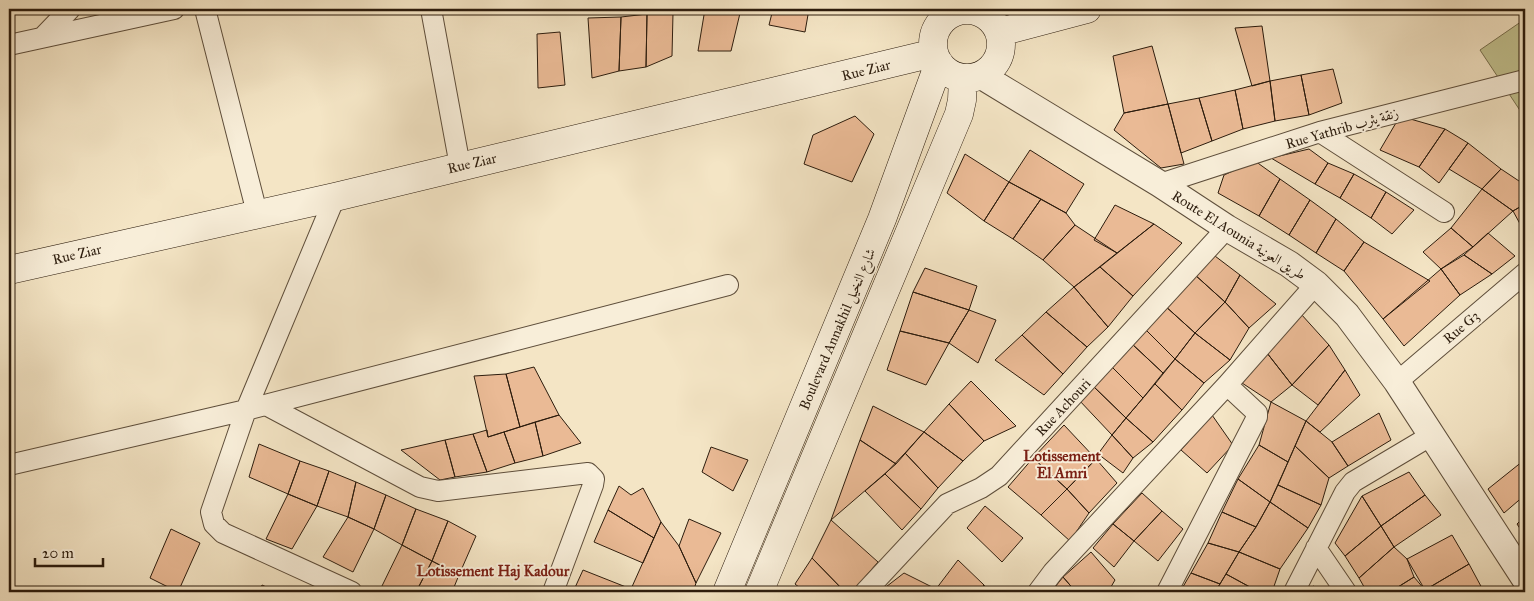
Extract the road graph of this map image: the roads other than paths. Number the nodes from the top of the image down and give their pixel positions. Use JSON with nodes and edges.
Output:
{"nodes":[{"id":1,"x":70,"y":9,"type":"edge"},
{"id":2,"x":174,"y":9,"type":"edge"},
{"id":3,"x":205,"y":9,"type":"edge"},
{"id":4,"x":431,"y":9,"type":"edge"},
{"id":5,"x":978,"y":9,"type":"edge"},
{"id":6,"x":1087,"y":9,"type":"edge"},
{"id":7,"x":942,"y":14,"type":"edge"},
{"id":8,"x":1000,"y":32,"type":"junction"},
{"id":9,"x":44,"y":36,"type":"junction"},
{"id":10,"x":9,"y":45,"type":"edge"},
{"id":11,"x":937,"y":58,"type":"junction"},
{"id":12,"x":972,"y":77,"type":"junction"},
{"id":13,"x":1525,"y":80,"type":"edge"},
{"id":14,"x":1320,"y":132,"type":"junction"},
{"id":15,"x":460,"y":166,"type":"junction"},
{"id":16,"x":1160,"y":184,"type":"junction"},
{"id":17,"x":335,"y":197,"type":"junction"},
{"id":18,"x":1444,"y":212,"type":"dead end"},
{"id":19,"x":257,"y":213,"type":"junction"},
{"id":20,"x":1227,"y":228,"type":"junction"},
{"id":21,"x":9,"y":270,"type":"edge"},
{"id":22,"x":1525,"y":273,"type":"edge"},
{"id":23,"x":728,"y":284,"type":"dead end"},
{"id":24,"x":1316,"y":284,"type":"junction"},
{"id":25,"x":1396,"y":382,"type":"junction"},
{"id":26,"x":1227,"y":384,"type":"junction"},
{"id":27,"x":266,"y":405,"type":"junction"},
{"id":28,"x":246,"y":410,"type":"junction"},
{"id":29,"x":1432,"y":435,"type":"junction"},
{"id":30,"x":9,"y":465,"type":"edge"},
{"id":31,"x":1316,"y":548,"type":"junction"},
{"id":32,"x":1525,"y":579,"type":"edge"},
{"id":33,"x":352,"y":592,"type":"edge"},
{"id":34,"x":553,"y":592,"type":"edge"},
{"id":35,"x":727,"y":592,"type":"edge"},
{"id":36,"x":759,"y":592,"type":"edge"},
{"id":37,"x":865,"y":592,"type":"edge"},
{"id":38,"x":1038,"y":592,"type":"edge"},
{"id":39,"x":1167,"y":592,"type":"edge"},
{"id":40,"x":1294,"y":592,"type":"edge"},
{"id":41,"x":1346,"y":592,"type":"edge"}],
"edges":[{"from":1,"to":9,"type":"street"},
{"from":2,"to":9,"type":"street"},
{"from":3,"to":19,"type":"street"},
{"from":4,"to":15,"type":"street"},
{"from":5,"to":7,"type":"main road"},
{"from":5,"to":8,"type":"main road"},
{"from":6,"to":8,"type":"main road"},
{"from":7,"to":11,"type":"main road"},
{"from":8,"to":12,"type":"main road"},
{"from":9,"to":10,"type":"street"},
{"from":11,"to":12,"type":"main road"},
{"from":11,"to":15,"type":"main road","name":"Rue Ziar"},
{"from":11,"to":35,"type":"main road","name":"Boulevard Annakhil شارع النخيل"},
{"from":12,"to":16,"type":"street","name":"Route El Aounia طريق العونية"},
{"from":12,"to":36,"type":"main road"},
{"from":13,"to":14,"type":"street","name":"Rue Yathrib زنقة يثرب"},
{"from":14,"to":16,"type":"street","name":"Rue Yathrib زنقة يثرب"},
{"from":14,"to":18,"type":"street"},
{"from":15,"to":17,"type":"main road","name":"Rue Ziar"},
{"from":16,"to":20,"type":"street","name":"Route El Aounia طريق العونية"},
{"from":17,"to":19,"type":"main road","name":"Rue Ziar"},
{"from":17,"to":28,"type":"street"},
{"from":19,"to":21,"type":"main road","name":"Rue Ziar"},
{"from":20,"to":24,"type":"street","name":"Route El Aounia طريق العونية"},
{"from":20,"to":37,"type":"street","name":"Rue Achouri"},
{"from":22,"to":25,"type":"street","name":"Rue G3"},
{"from":23,"to":27,"type":"street"},
{"from":24,"to":25,"type":"street","name":"Route El Aounia طريق العونية"},
{"from":24,"to":26,"type":"street"},
{"from":25,"to":29,"type":"street","name":"Route El Aounia طريق العونية"},
{"from":26,"to":38,"type":"street"},
{"from":26,"to":39,"type":"street"},
{"from":27,"to":28,"type":"street"},
{"from":27,"to":34,"type":"street"},
{"from":28,"to":30,"type":"street"},
{"from":28,"to":33,"type":"street"},
{"from":29,"to":31,"type":"street"},
{"from":29,"to":32,"type":"street","name":"Route El Aounia طريق العونية"},
{"from":31,"to":40,"type":"street"},
{"from":31,"to":41,"type":"street"}]}
